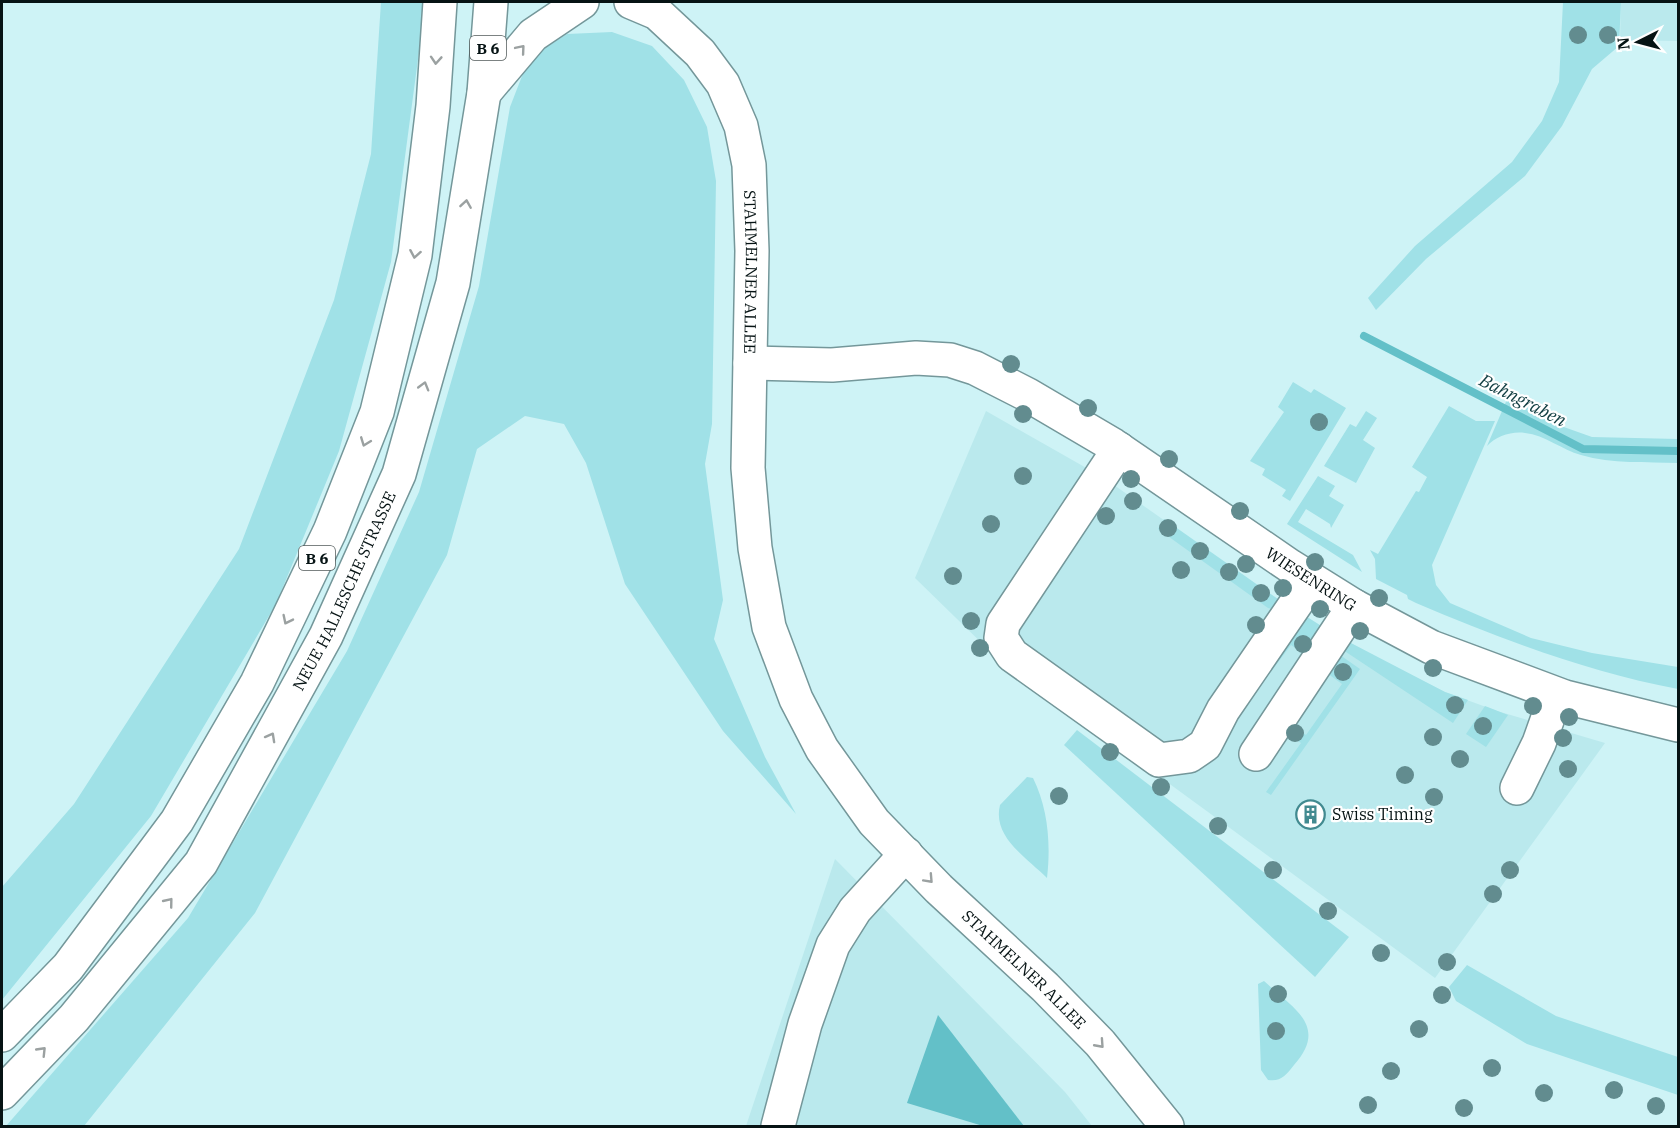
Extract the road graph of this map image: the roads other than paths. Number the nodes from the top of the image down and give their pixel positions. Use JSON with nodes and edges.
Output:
{"nodes":[{"id":1,"x":440,"y":2,"type":"edge"},
{"id":2,"x":491,"y":2,"type":"edge"},
{"id":3,"x":582,"y":2,"type":"edge"},
{"id":4,"x":631,"y":2,"type":"edge"},
{"id":5,"x":484,"y":93,"type":"junction"},
{"id":6,"x":750,"y":363,"type":"junction"},
{"id":7,"x":975,"y":368,"type":"joint"},
{"id":8,"x":1119,"y":449,"type":"junction"},
{"id":9,"x":1312,"y":580,"type":"junction"},
{"id":10,"x":1354,"y":606,"type":"junction"},
{"id":11,"x":1556,"y":694,"type":"junction"},
{"id":12,"x":1678,"y":725,"type":"edge"},
{"id":13,"x":1256,"y":754,"type":"dead end"},
{"id":14,"x":1517,"y":788,"type":"dead end"},
{"id":15,"x":906,"y":854,"type":"junction"},
{"id":16,"x":2,"y":1035,"type":"edge"},
{"id":17,"x":2,"y":1093,"type":"edge"},
{"id":18,"x":778,"y":1126,"type":"edge"},
{"id":19,"x":1167,"y":1126,"type":"edge"}],
"edges":[{"from":1,"to":16,"type":"street","number":"B 6","one_way":true},
{"from":2,"to":5,"type":"street","name":"NEUE HALLESCHE STRASSE","number":"B 6"},
{"from":5,"to":3,"type":"street","one_way":true},
{"from":4,"to":6,"type":"street","name":"STAHMELNER ALLEE"},
{"from":17,"to":5,"type":"street","name":"NEUE HALLESCHE STRASSE","number":"B 6","one_way":true},
{"from":6,"to":7,"type":"street","name":"STAHMELNER ALLEE"},
{"from":6,"to":15,"type":"street","name":"STAHMELNER ALLEE"},
{"from":7,"to":8,"type":"street","name":"WIESENRING"},
{"from":8,"to":9,"type":"street","name":"WIESENRING"},
{"from":8,"to":9,"type":"street"},
{"from":9,"to":10,"type":"street","name":"WIESENRING"},
{"from":10,"to":11,"type":"street","name":"WIESENRING"},
{"from":10,"to":13,"type":"street"},
{"from":11,"to":12,"type":"street","name":"WIESENRING"},
{"from":11,"to":14,"type":"street"},
{"from":15,"to":18,"type":"street"},
{"from":15,"to":19,"type":"street","name":"STAHMELNER ALLEE","one_way":true}]}
